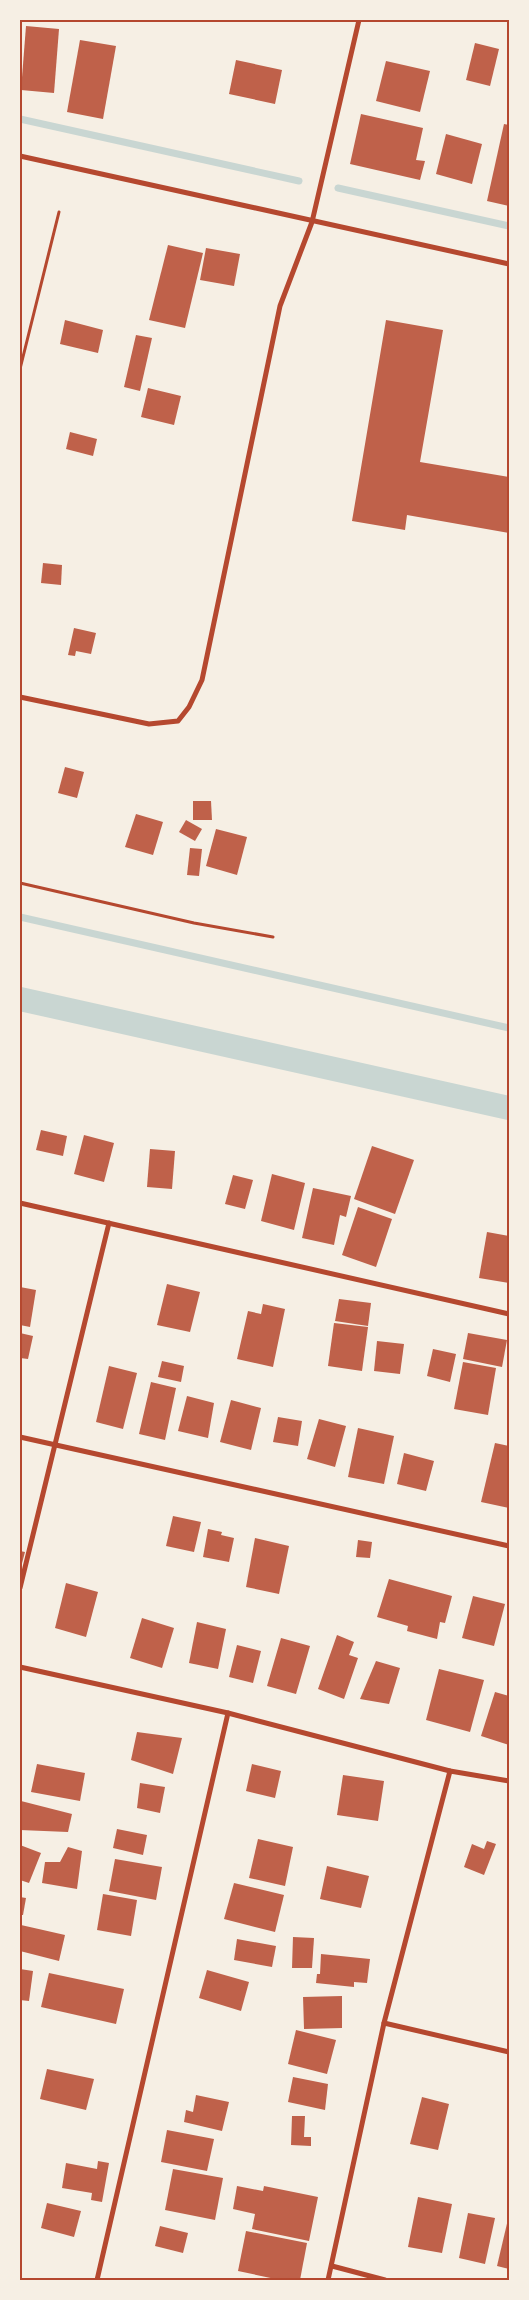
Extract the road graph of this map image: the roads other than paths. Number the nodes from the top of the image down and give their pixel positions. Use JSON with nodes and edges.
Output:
{"nodes":[{"id":1,"x":359,"y":20,"type":"edge"},
{"id":2,"x":20,"y":156,"type":"edge"},
{"id":3,"x":312,"y":222,"type":"junction"},
{"id":4,"x":509,"y":264,"type":"edge"},
{"id":5,"x":20,"y":697,"type":"edge"},
{"id":6,"x":20,"y":1203,"type":"edge"},
{"id":7,"x":109,"y":1223,"type":"junction"},
{"id":8,"x":509,"y":1314,"type":"edge"},
{"id":9,"x":20,"y":1437,"type":"edge"},
{"id":10,"x":56,"y":1445,"type":"junction"},
{"id":11,"x":509,"y":1546,"type":"edge"},
{"id":12,"x":20,"y":1588,"type":"edge"},
{"id":13,"x":20,"y":1667,"type":"edge"},
{"id":14,"x":228,"y":1713,"type":"junction"},
{"id":15,"x":450,"y":1771,"type":"junction"},
{"id":16,"x":509,"y":1781,"type":"edge"},
{"id":17,"x":384,"y":2024,"type":"junction"},
{"id":18,"x":509,"y":2052,"type":"edge"},
{"id":19,"x":332,"y":2266,"type":"junction"},
{"id":20,"x":98,"y":2280,"type":"edge"},
{"id":21,"x":328,"y":2280,"type":"edge"},
{"id":22,"x":385,"y":2280,"type":"edge"}],
"edges":[{"from":1,"to":3,"type":"street"},
{"from":2,"to":3,"type":"street"},
{"from":3,"to":4,"type":"street"},
{"from":3,"to":5,"type":"street"},
{"from":6,"to":7,"type":"street"},
{"from":7,"to":8,"type":"street"},
{"from":7,"to":10,"type":"street"},
{"from":9,"to":10,"type":"street"},
{"from":10,"to":11,"type":"street"},
{"from":10,"to":12,"type":"street"},
{"from":13,"to":14,"type":"street"},
{"from":14,"to":15,"type":"street"},
{"from":14,"to":20,"type":"street"},
{"from":15,"to":16,"type":"street"},
{"from":15,"to":17,"type":"street"},
{"from":17,"to":18,"type":"street"},
{"from":17,"to":19,"type":"street"},
{"from":19,"to":21,"type":"street"},
{"from":19,"to":22,"type":"street"}]}
